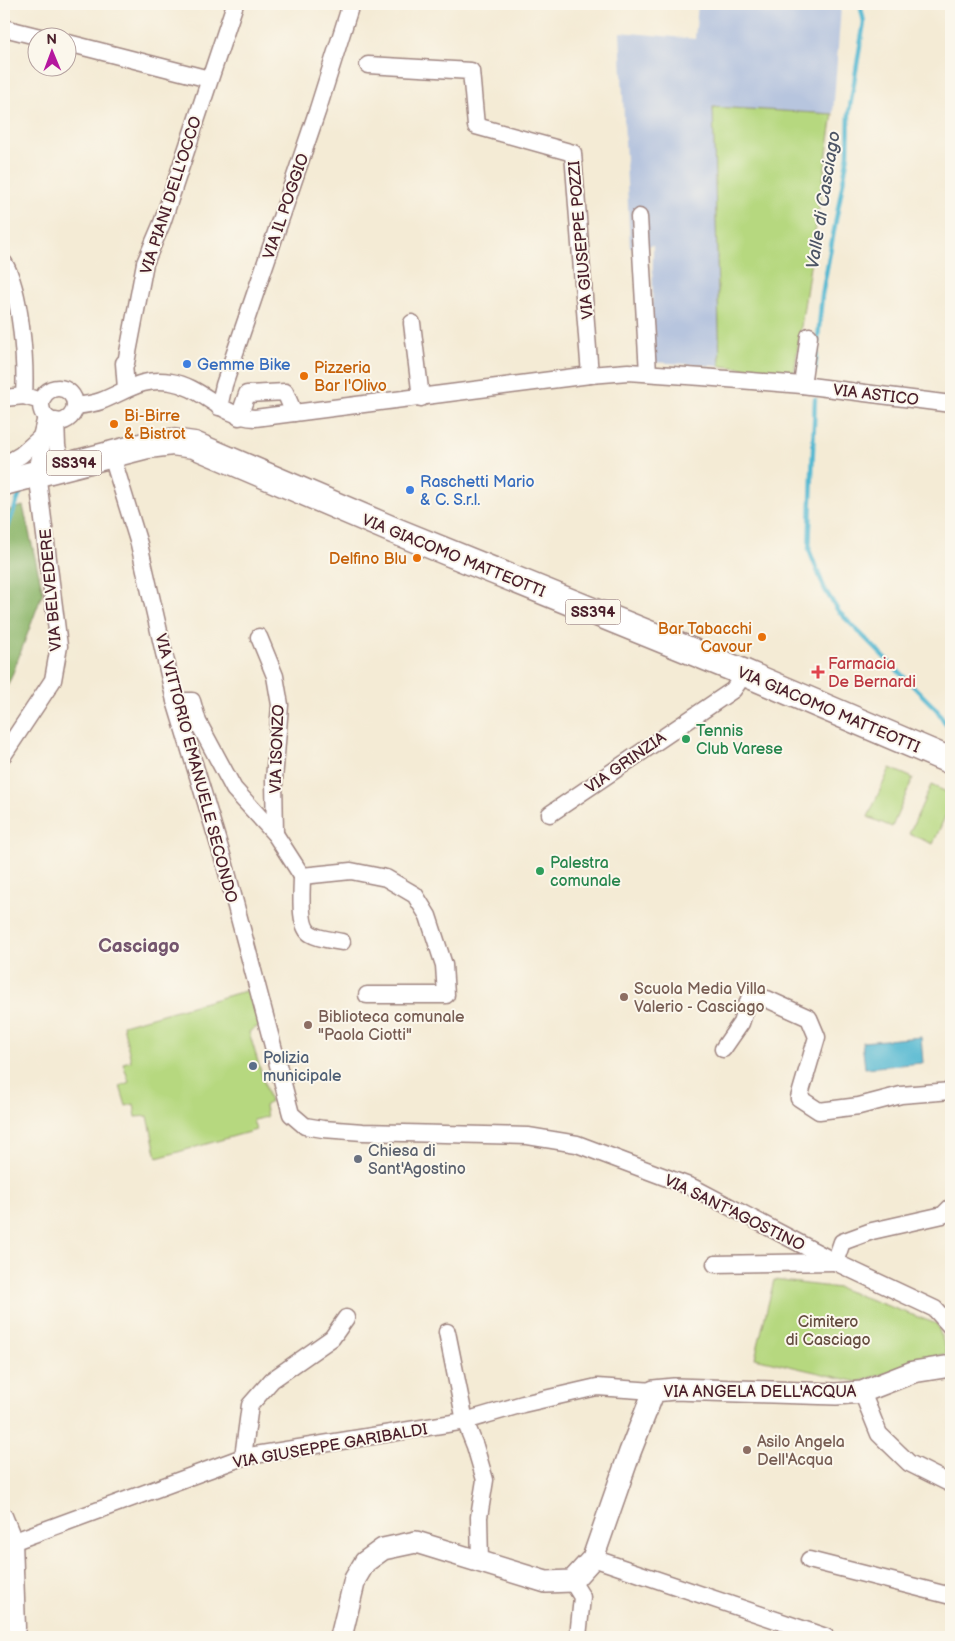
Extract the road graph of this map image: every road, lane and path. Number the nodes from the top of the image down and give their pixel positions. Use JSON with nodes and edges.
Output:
{"nodes":[{"id":1,"x":235,"y":4,"type":"edge"},
{"id":2,"x":351,"y":4,"type":"edge"},
{"id":3,"x":4,"y":28,"type":"edge"},
{"id":4,"x":28,"y":34,"type":"edge"},
{"id":5,"x":78,"y":46,"type":"edge"},
{"id":6,"x":368,"y":65,"type":"dead end"},
{"id":7,"x":209,"y":79,"type":"junction"},
{"id":8,"x":639,"y":217,"type":"dead end"},
{"id":9,"x":4,"y":264,"type":"edge"},
{"id":10,"x":412,"y":323,"type":"dead end"},
{"id":11,"x":809,"y":336,"type":"dead end"},
{"id":12,"x":648,"y":373,"type":"junction"},
{"id":13,"x":590,"y":375,"type":"junction"},
{"id":14,"x":802,"y":385,"type":"junction"},
{"id":15,"x":126,"y":389,"type":"junction"},
{"id":16,"x":24,"y":396,"type":"junction"},
{"id":17,"x":4,"y":398,"type":"edge"},
{"id":18,"x":421,"y":398,"type":"junction"},
{"id":19,"x":42,"y":401,"type":"junction"},
{"id":20,"x":951,"y":404,"type":"edge"},
{"id":21,"x":75,"y":406,"type":"junction"},
{"id":22,"x":219,"y":408,"type":"junction"},
{"id":23,"x":294,"y":413,"type":"junction"},
{"id":24,"x":239,"y":417,"type":"junction"},
{"id":25,"x":51,"y":419,"type":"junction"},
{"id":26,"x":41,"y":437,"type":"junction"},
{"id":27,"x":111,"y":453,"type":"junction"},
{"id":28,"x":4,"y":464,"type":"edge"},
{"id":29,"x":50,"y":469,"type":"junction"},
{"id":30,"x":4,"y":482,"type":"edge"},
{"id":31,"x":259,"y":637,"type":"dead end"},
{"id":32,"x":745,"y":673,"type":"junction"},
{"id":33,"x":175,"y":700,"type":"junction"},
{"id":34,"x":4,"y":754,"type":"edge"},
{"id":35,"x":951,"y":761,"type":"edge"},
{"id":36,"x":550,"y":814,"type":"dead end"},
{"id":37,"x":275,"y":834,"type":"junction"},
{"id":38,"x":302,"y":876,"type":"junction"},
{"id":39,"x":342,"y":942,"type":"dead end"},
{"id":40,"x":367,"y":995,"type":"dead end"},
{"id":41,"x":723,"y":1050,"type":"dead end"},
{"id":42,"x":951,"y":1091,"type":"edge"},
{"id":43,"x":284,"y":1092,"type":"joint"},
{"id":44,"x":951,"y":1207,"type":"edge"},
{"id":45,"x":835,"y":1262,"type":"junction"},
{"id":46,"x":715,"y":1264,"type":"dead end"},
{"id":47,"x":346,"y":1318,"type":"dead end"},
{"id":48,"x":951,"y":1327,"type":"edge"},
{"id":49,"x":447,"y":1332,"type":"dead end"},
{"id":50,"x":951,"y":1366,"type":"edge"},
{"id":51,"x":654,"y":1391,"type":"junction"},
{"id":52,"x":862,"y":1392,"type":"junction"},
{"id":53,"x":465,"y":1421,"type":"junction"},
{"id":54,"x":244,"y":1457,"type":"junction"},
{"id":55,"x":951,"y":1484,"type":"edge"},
{"id":56,"x":4,"y":1516,"type":"edge"},
{"id":57,"x":9,"y":1543,"type":"edge"},
{"id":58,"x":593,"y":1558,"type":"junction"},
{"id":59,"x":809,"y":1560,"type":"dead end"},
{"id":60,"x":480,"y":1562,"type":"junction"},
{"id":61,"x":572,"y":1581,"type":"junction"},
{"id":62,"x":951,"y":1596,"type":"edge"},
{"id":63,"x":17,"y":1634,"type":"edge"},
{"id":64,"x":341,"y":1637,"type":"edge"},
{"id":65,"x":578,"y":1637,"type":"edge"},
{"id":66,"x":826,"y":1637,"type":"edge"}],
"edges":[{"from":1,"to":7,"type":"street","name":"VIA PIANI DELL'OCCO"},
{"from":2,"to":22,"type":"street","name":"VIA IL POGGIO"},
{"from":3,"to":4,"type":"street"},
{"from":5,"to":7,"type":"street"},
{"from":6,"to":13,"type":"street","name":"VIA GIUSEPPE POZZI"},
{"from":7,"to":15,"type":"street","name":"VIA PIANI DELL'OCCO"},
{"from":8,"to":12,"type":"street"},
{"from":9,"to":16,"type":"street"},
{"from":10,"to":18,"type":"street"},
{"from":11,"to":14,"type":"street"},
{"from":12,"to":13,"type":"street"},
{"from":12,"to":14,"type":"street"},
{"from":13,"to":18,"type":"street"},
{"from":14,"to":20,"type":"street","name":"VIA ASTICO"},
{"from":15,"to":21,"type":"street"},
{"from":15,"to":22,"type":"street"},
{"from":16,"to":17,"type":"street"},
{"from":16,"to":19,"type":"street"},
{"from":18,"to":23,"type":"street"},
{"from":19,"to":21,"type":"street"},
{"from":19,"to":25,"type":"street"},
{"from":21,"to":25,"type":"street"},
{"from":22,"to":24,"type":"street"},
{"from":23,"to":24,"type":"street"},
{"from":23,"to":24,"type":"street"},
{"from":25,"to":26,"type":"street"},
{"from":25,"to":29,"type":"street"},
{"from":26,"to":28,"type":"street"},
{"from":26,"to":29,"type":"street"},
{"from":27,"to":29,"type":"main road","name":"VIA GIACOMO MATTEOTTI","number":"SS394"},
{"from":27,"to":32,"type":"main road","name":"VIA GIACOMO MATTEOTTI","number":"SS394"},
{"from":27,"to":33,"type":"street","name":"VIA VITTORIO EMANUELE SECONDO"},
{"from":29,"to":30,"type":"main road","name":"VIA GIACOMO MATTEOTTI","number":"SS394"},
{"from":29,"to":34,"type":"street","name":"VIA BELVEDERE"},
{"from":31,"to":37,"type":"street","name":"VIA ISONZO"},
{"from":32,"to":35,"type":"main road","name":"VIA GIACOMO MATTEOTTI","number":"SS394"},
{"from":32,"to":36,"type":"street","name":"VIA GRINZIA"},
{"from":33,"to":37,"type":"street"},
{"from":33,"to":43,"type":"street","name":"VIA VITTORIO EMANUELE SECONDO"},
{"from":37,"to":38,"type":"street"},
{"from":38,"to":39,"type":"street"},
{"from":38,"to":40,"type":"street"},
{"from":41,"to":42,"type":"street"},
{"from":43,"to":45,"type":"street","name":"VIA SANT'AGOSTINO"},
{"from":44,"to":45,"type":"street"},
{"from":45,"to":46,"type":"street"},
{"from":45,"to":48,"type":"street","name":"VIA SANT'AGOSTINO"},
{"from":47,"to":54,"type":"street"},
{"from":49,"to":53,"type":"street"},
{"from":50,"to":52,"type":"street","name":"VIA ANGELA DELL'ACQUA"},
{"from":51,"to":52,"type":"street","name":"VIA ANGELA DELL'ACQUA"},
{"from":51,"to":53,"type":"street","name":"VIA GIUSEPPE GARIBALDI"},
{"from":51,"to":58,"type":"street"},
{"from":52,"to":55,"type":"street"},
{"from":53,"to":54,"type":"street","name":"VIA GIUSEPPE GARIBALDI"},
{"from":53,"to":60,"type":"street"},
{"from":54,"to":57,"type":"street","name":"VIA GIUSEPPE GARIBALDI"},
{"from":56,"to":57,"type":"street"},
{"from":57,"to":63,"type":"street"},
{"from":58,"to":61,"type":"street"},
{"from":58,"to":66,"type":"street"},
{"from":59,"to":62,"type":"street"},
{"from":60,"to":61,"type":"street"},
{"from":60,"to":64,"type":"street"},
{"from":61,"to":65,"type":"street"}]}
